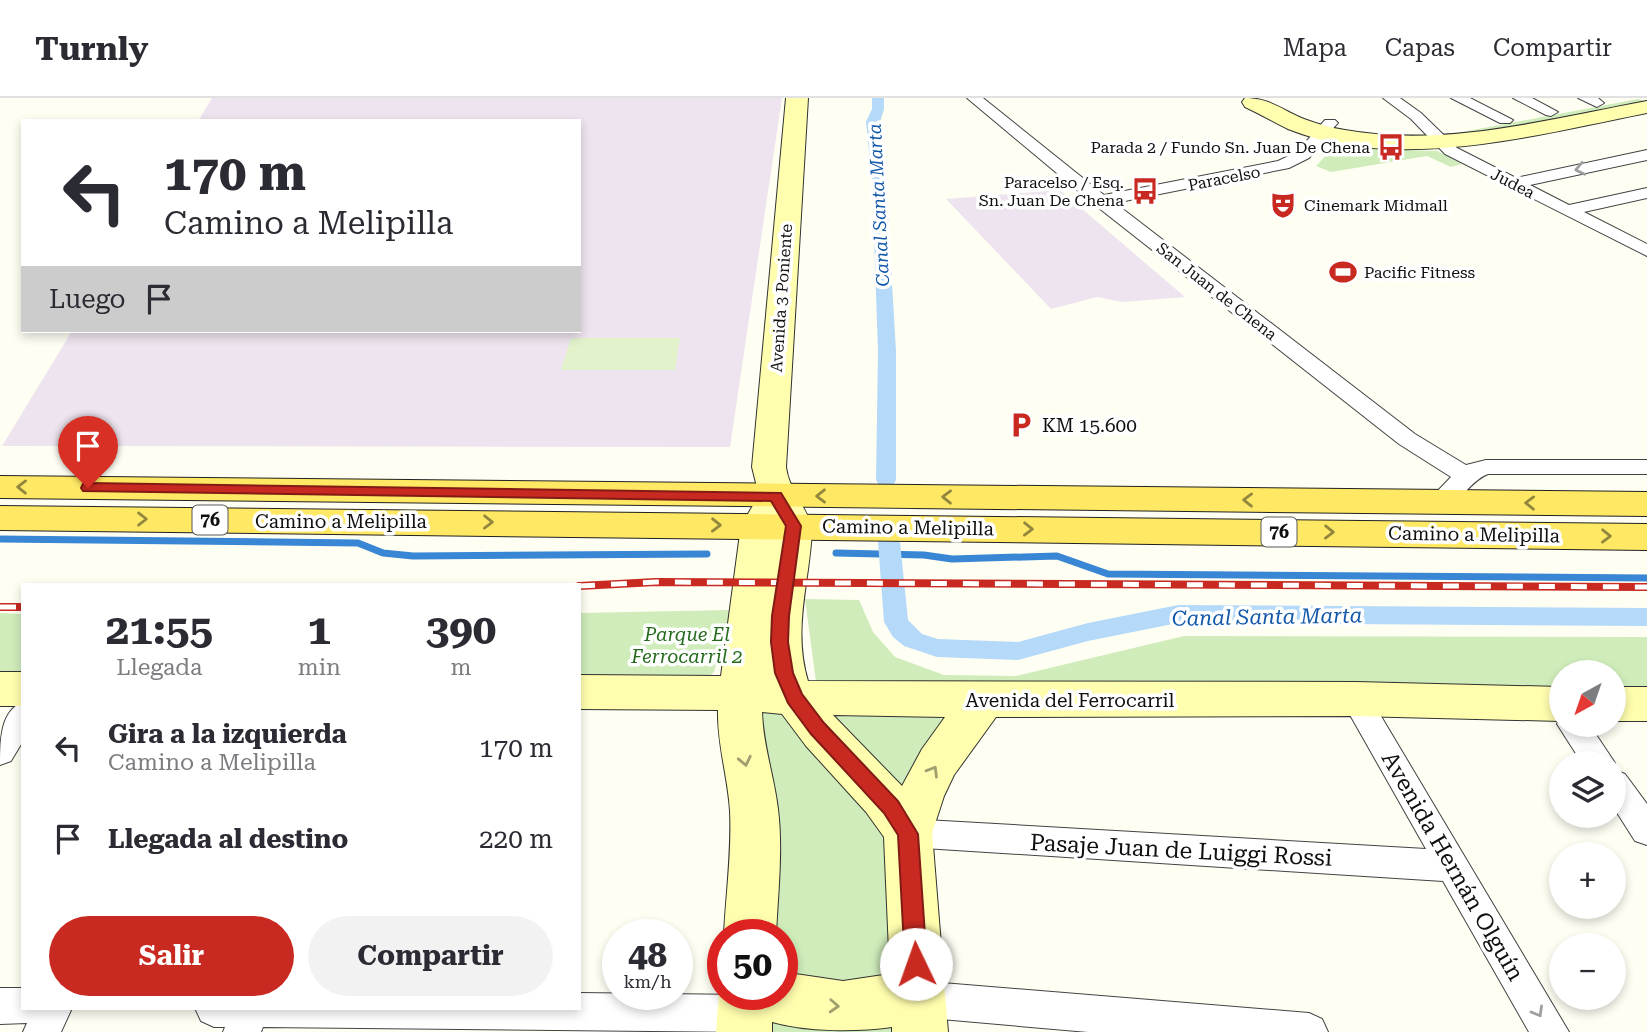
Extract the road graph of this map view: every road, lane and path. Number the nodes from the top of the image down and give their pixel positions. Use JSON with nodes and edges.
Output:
{"nodes":[{"id":1,"x":797,"y":98,"type":"edge"},
{"id":2,"x":974,"y":98,"type":"edge"},
{"id":3,"x":1391,"y":98,"type":"edge"},
{"id":4,"x":1458,"y":98,"type":"edge"},
{"id":5,"x":1520,"y":98,"type":"edge"},
{"id":6,"x":1624,"y":98,"type":"edge"},
{"id":7,"x":1248,"y":100,"type":"edge"},
{"id":8,"x":1591,"y":101,"type":"edge"},
{"id":9,"x":1647,"y":107,"type":"edge"},
{"id":10,"x":1551,"y":112,"type":"junction"},
{"id":11,"x":1505,"y":120,"type":"junction"},
{"id":12,"x":1327,"y":127,"type":"junction"},
{"id":13,"x":1436,"y":137,"type":"junction"},
{"id":14,"x":1647,"y":155,"type":"edge"},
{"id":15,"x":1514,"y":183,"type":"junction"},
{"id":16,"x":1647,"y":193,"type":"edge"},
{"id":17,"x":1101,"y":201,"type":"junction"},
{"id":18,"x":1568,"y":211,"type":"junction"},
{"id":19,"x":1641,"y":244,"type":"edge"},
{"id":20,"x":1647,"y":467,"type":"edge"},
{"id":21,"x":1466,"y":477,"type":"junction"},
{"id":22,"x":0,"y":487,"type":"edge"},
{"id":23,"x":1439,"y":502,"type":"junction"},
{"id":24,"x":1647,"y":504,"type":"edge"},
{"id":25,"x":910,"y":512,"type":"junction"},
{"id":26,"x":777,"y":516,"type":"junction"},
{"id":27,"x":0,"y":518,"type":"edge"},
{"id":28,"x":1647,"y":537,"type":"edge"},
{"id":29,"x":0,"y":689,"type":"edge"},
{"id":30,"x":21,"y":689,"type":"edge"},
{"id":31,"x":581,"y":692,"type":"edge"},
{"id":32,"x":740,"y":693,"type":"junction"},
{"id":33,"x":794,"y":698,"type":"junction"},
{"id":34,"x":1356,"y":699,"type":"junction"},
{"id":35,"x":985,"y":701,"type":"junction"},
{"id":36,"x":1626,"y":704,"type":"edge"},
{"id":37,"x":1647,"y":704,"type":"edge"},
{"id":38,"x":1549,"y":709,"type":"edge"},
{"id":39,"x":21,"y":717,"type":"edge"},
{"id":40,"x":0,"y":752,"type":"edge"},
{"id":41,"x":1626,"y":800,"type":"edge"},
{"id":42,"x":1647,"y":831,"type":"edge"},
{"id":43,"x":908,"y":834,"type":"junction"},
{"id":44,"x":1453,"y":866,"type":"junction"},
{"id":45,"x":751,"y":919,"type":"edge"},
{"id":46,"x":798,"y":1005,"type":"edge"},
{"id":47,"x":0,"y":1006,"type":"edge"},
{"id":48,"x":21,"y":1006,"type":"edge"},
{"id":49,"x":918,"y":1007,"type":"edge"},
{"id":50,"x":707,"y":1009,"type":"edge"},
{"id":51,"x":52,"y":1010,"type":"edge"},
{"id":52,"x":249,"y":1010,"type":"edge"},
{"id":53,"x":293,"y":1010,"type":"edge"},
{"id":54,"x":445,"y":1017,"type":"edge"},
{"id":55,"x":42,"y":1032,"type":"edge"},
{"id":56,"x":242,"y":1032,"type":"edge"},
{"id":57,"x":1309,"y":1032,"type":"edge"},
{"id":58,"x":1549,"y":1032,"type":"edge"}],
"edges":[{"from":1,"to":26,"type":"street","name":"Avenida 3 Poniente"},
{"from":2,"to":17,"type":"street","name":"San Juan de Chena"},
{"from":3,"to":13,"type":"street","name":"Judea"},
{"from":4,"to":11,"type":"street"},
{"from":5,"to":10,"type":"street"},
{"from":6,"to":8,"type":"street"},
{"from":7,"to":12,"type":"street"},
{"from":8,"to":10,"type":"street"},
{"from":9,"to":13,"type":"street"},
{"from":10,"to":11,"type":"street"},
{"from":11,"to":13,"type":"street"},
{"from":12,"to":13,"type":"street"},
{"from":12,"to":17,"type":"street","name":"Paracelso"},
{"from":13,"to":15,"type":"street","name":"Judea"},
{"from":14,"to":15,"type":"street","one_way":true},
{"from":15,"to":18,"type":"street","name":"Judea"},
{"from":16,"to":18,"type":"street"},
{"from":17,"to":21,"type":"street","name":"San Juan de Chena"},
{"from":18,"to":19,"type":"street","name":"Judea"},
{"from":20,"to":21,"type":"street"},
{"from":21,"to":23,"type":"street"},
{"from":26,"to":22,"type":"main road","name":"Camino a Melipilla","number":"76","one_way":true},
{"from":24,"to":23,"type":"main road","name":"Camino a Melipilla","number":"76","one_way":true},
{"from":23,"to":25,"type":"main road","name":"Camino a Melipilla","number":"76","one_way":true},
{"from":25,"to":26,"type":"main road","name":"Camino a Melipilla","number":"76"},
{"from":25,"to":28,"type":"main road","name":"Camino a Melipilla","number":"76","one_way":true},
{"from":27,"to":26,"type":"main road","name":"Camino a Melipilla","number":"76","one_way":true},
{"from":26,"to":32,"type":"street","name":"Avenida 3 Poniente"},
{"from":26,"to":33,"type":"street","name":"Avenida 3 Poniente"},
{"from":29,"to":30,"type":"street"},
{"from":31,"to":32,"type":"street","name":"Avenida del Ferrocarril"},
{"from":32,"to":33,"type":"street","name":"Avenida del Ferrocarril"},
{"from":32,"to":45,"type":"street","name":"Avenida 3 Poniente","one_way":true},
{"from":33,"to":35,"type":"street","name":"Avenida del Ferrocarril"},
{"from":33,"to":43,"type":"street","name":"Avenida 3 Poniente"},
{"from":34,"to":35,"type":"street","name":"Avenida del Ferrocarril"},
{"from":34,"to":38,"type":"street","name":"Avenida del Ferrocarril"},
{"from":34,"to":44,"type":"street","name":"Avenida Hernán Olguín"},
{"from":43,"to":35,"type":"street","one_way":true},
{"from":36,"to":37,"type":"street"},
{"from":39,"to":40,"type":"street"},
{"from":41,"to":42,"type":"street"},
{"from":43,"to":44,"type":"street","name":"Pasaje Juan de Luiggi Rossi"},
{"from":43,"to":49,"type":"street","name":"Avenida 3 Poniente"},
{"from":44,"to":58,"type":"street","name":"Avenida Hernán Olguín","one_way":true},
{"from":46,"to":49,"type":"street","one_way":true},
{"from":47,"to":48,"type":"street"},
{"from":49,"to":57,"type":"street"},
{"from":50,"to":54,"type":"street"},
{"from":51,"to":55,"type":"street"},
{"from":52,"to":56,"type":"street"},
{"from":53,"to":54,"type":"street"}]}
